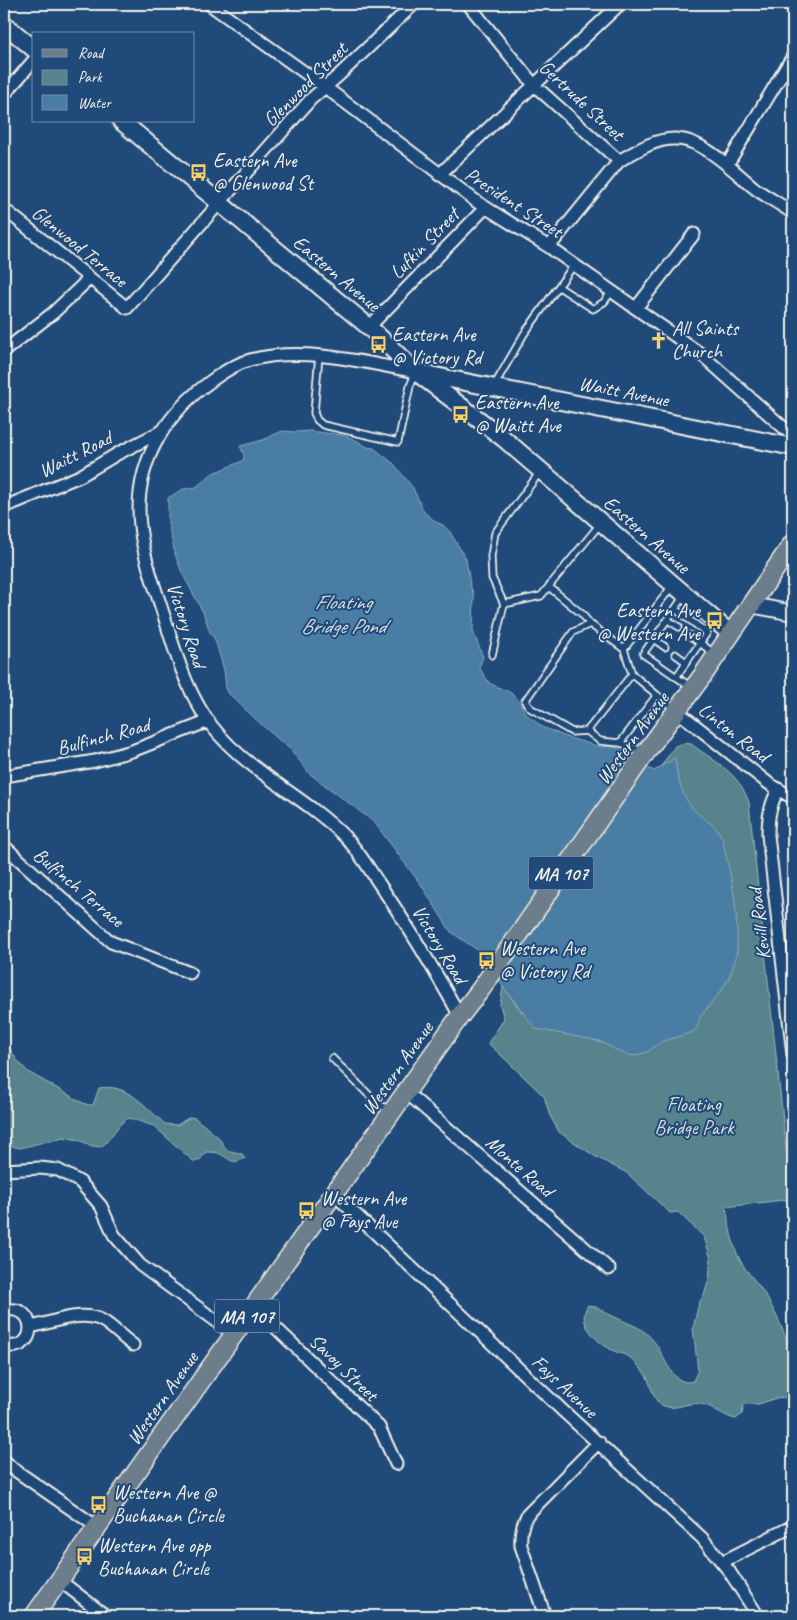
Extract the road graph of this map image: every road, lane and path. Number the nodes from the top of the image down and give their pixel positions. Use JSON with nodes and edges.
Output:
{"nodes":[{"id":1,"x":209,"y":4,"type":"edge"},
{"id":2,"x":414,"y":4,"type":"edge"},
{"id":3,"x":468,"y":4,"type":"edge"},
{"id":4,"x":620,"y":4,"type":"edge"},
{"id":5,"x":4,"y":24,"type":"edge"},
{"id":6,"x":32,"y":47,"type":"edge"},
{"id":7,"x":793,"y":56,"type":"edge"},
{"id":8,"x":32,"y":62,"type":"edge"},
{"id":9,"x":534,"y":85,"type":"junction"},
{"id":10,"x":325,"y":87,"type":"junction"},
{"id":11,"x":4,"y":95,"type":"edge"},
{"id":12,"x":122,"y":122,"type":"edge"},
{"id":13,"x":619,"y":160,"type":"junction"},
{"id":14,"x":727,"y":165,"type":"junction"},
{"id":15,"x":439,"y":175,"type":"junction"},
{"id":16,"x":219,"y":202,"type":"junction"},
{"id":17,"x":485,"y":208,"type":"junction"},
{"id":18,"x":9,"y":213,"type":"dead end"},
{"id":19,"x":793,"y":213,"type":"edge"},
{"id":20,"x":694,"y":234,"type":"dead end"},
{"id":21,"x":549,"y":247,"type":"junction"},
{"id":22,"x":574,"y":265,"type":"junction"},
{"id":23,"x":90,"y":278,"type":"junction"},
{"id":24,"x":559,"y":287,"type":"junction"},
{"id":25,"x":612,"y":292,"type":"junction"},
{"id":26,"x":127,"y":308,"type":"joint"},
{"id":27,"x":636,"y":308,"type":"junction"},
{"id":28,"x":369,"y":327,"type":"junction"},
{"id":29,"x":4,"y":351,"type":"edge"},
{"id":30,"x":319,"y":355,"type":"junction"},
{"id":31,"x":416,"y":372,"type":"junction"},
{"id":32,"x":494,"y":386,"type":"junction"},
{"id":33,"x":162,"y":431,"type":"junction"},
{"id":34,"x":793,"y":436,"type":"edge"},
{"id":35,"x":793,"y":447,"type":"edge"},
{"id":36,"x":541,"y":470,"type":"junction"},
{"id":37,"x":4,"y":507,"type":"edge"},
{"id":38,"x":602,"y":523,"type":"junction"},
{"id":39,"x":793,"y":543,"type":"edge"},
{"id":40,"x":549,"y":587,"type":"junction"},
{"id":41,"x":679,"y":590,"type":"junction"},
{"id":42,"x":504,"y":604,"type":"junction"},
{"id":43,"x":751,"y":605,"type":"junction"},
{"id":44,"x":675,"y":609,"type":"junction"},
{"id":45,"x":793,"y":613,"type":"edge"},
{"id":46,"x":668,"y":620,"type":"junction"},
{"id":47,"x":590,"y":624,"type":"junction"},
{"id":48,"x":679,"y":628,"type":"dead end"},
{"id":49,"x":731,"y":634,"type":"junction"},
{"id":50,"x":689,"y":635,"type":"dead end"},
{"id":51,"x":654,"y":639,"type":"junction"},
{"id":52,"x":700,"y":643,"type":"junction"},
{"id":53,"x":665,"y":647,"type":"dead end"},
{"id":54,"x":624,"y":649,"type":"junction"},
{"id":55,"x":675,"y":654,"type":"dead end"},
{"id":56,"x":492,"y":655,"type":"dead end"},
{"id":57,"x":716,"y":655,"type":"junction"},
{"id":58,"x":686,"y":662,"type":"junction"},
{"id":59,"x":632,"y":674,"type":"junction"},
{"id":60,"x":676,"y":677,"type":"junction"},
{"id":61,"x":693,"y":689,"type":"junction"},
{"id":62,"x":656,"y":695,"type":"junction"},
{"id":63,"x":677,"y":711,"type":"junction"},
{"id":64,"x":209,"y":721,"type":"junction"},
{"id":65,"x":587,"y":731,"type":"junction"},
{"id":66,"x":620,"y":743,"type":"junction"},
{"id":67,"x":644,"y":755,"type":"junction"},
{"id":68,"x":4,"y":776,"type":"edge"},
{"id":69,"x":778,"y":790,"type":"junction"},
{"id":70,"x":793,"y":798,"type":"edge"},
{"id":71,"x":4,"y":846,"type":"edge"},
{"id":72,"x":190,"y":973,"type":"dead end"},
{"id":73,"x":460,"y":1016,"type":"junction"},
{"id":74,"x":793,"y":1055,"type":"edge"},
{"id":75,"x":332,"y":1058,"type":"dead end"},
{"id":76,"x":406,"y":1092,"type":"junction"},
{"id":77,"x":392,"y":1111,"type":"junction"},
{"id":78,"x":4,"y":1170,"type":"edge"},
{"id":79,"x":334,"y":1193,"type":"junction"},
{"id":80,"x":609,"y":1269,"type":"dead end"},
{"id":81,"x":253,"y":1306,"type":"junction"},
{"id":82,"x":4,"y":1311,"type":"edge"},
{"id":83,"x":30,"y":1328,"type":"junction"},
{"id":84,"x":234,"y":1334,"type":"junction"},
{"id":85,"x":4,"y":1345,"type":"edge"},
{"id":86,"x":133,"y":1345,"type":"dead end"},
{"id":87,"x":599,"y":1442,"type":"junction"},
{"id":88,"x":396,"y":1464,"type":"dead end"},
{"id":89,"x":7,"y":1466,"type":"edge"},
{"id":90,"x":793,"y":1526,"type":"edge"},
{"id":91,"x":97,"y":1527,"type":"junction"},
{"id":92,"x":722,"y":1562,"type":"junction"},
{"id":93,"x":59,"y":1580,"type":"junction"},
{"id":94,"x":34,"y":1616,"type":"edge"},
{"id":95,"x":106,"y":1616,"type":"edge"},
{"id":96,"x":545,"y":1616,"type":"edge"},
{"id":97,"x":758,"y":1616,"type":"edge"}],
"edges":[{"from":1,"to":10,"type":"street","name":"President Street"},
{"from":2,"to":10,"type":"street","name":"Glenwood Street"},
{"from":3,"to":9,"type":"street","name":"Gertrude Street"},
{"from":4,"to":9,"type":"street"},
{"from":5,"to":6,"type":"main road"},
{"from":7,"to":14,"type":"street"},
{"from":8,"to":11,"type":"street"},
{"from":9,"to":13,"type":"street","name":"Gertrude Street"},
{"from":9,"to":15,"type":"street"},
{"from":10,"to":15,"type":"street","name":"President Street"},
{"from":10,"to":16,"type":"street","name":"Glenwood Street"},
{"from":12,"to":16,"type":"main road","name":"Eastern Avenue"},
{"from":13,"to":14,"type":"street"},
{"from":13,"to":21,"type":"street","name":"Gertrude Street"},
{"from":14,"to":19,"type":"street"},
{"from":15,"to":17,"type":"street","name":"President Street"},
{"from":16,"to":26,"type":"street","name":"Glenwood Street"},
{"from":16,"to":28,"type":"main road","name":"Eastern Avenue"},
{"from":17,"to":21,"type":"street","name":"President Street"},
{"from":17,"to":28,"type":"street","name":"Lufkin Street"},
{"from":18,"to":23,"type":"street","name":"Glenwood Terrace"},
{"from":20,"to":27,"type":"street"},
{"from":21,"to":22,"type":"street","name":"President Street"},
{"from":22,"to":24,"type":"lane"},
{"from":22,"to":25,"type":"street","name":"President Street"},
{"from":23,"to":26,"type":"street","name":"Glenwood Terrace"},
{"from":23,"to":29,"type":"street"},
{"from":24,"to":25,"type":"lane"},
{"from":24,"to":32,"type":"lane"},
{"from":25,"to":27,"type":"street","name":"President Street"},
{"from":27,"to":34,"type":"street","name":"President Street"},
{"from":28,"to":31,"type":"main road","name":"Eastern Avenue"},
{"from":30,"to":31,"type":"street","name":"Victory Road"},
{"from":30,"to":31,"type":"lane"},
{"from":30,"to":33,"type":"street","name":"Victory Road"},
{"from":31,"to":32,"type":"main road","name":"Waitt Avenue"},
{"from":31,"to":36,"type":"main road","name":"Eastern Avenue"},
{"from":32,"to":35,"type":"main road","name":"Waitt Avenue"},
{"from":33,"to":37,"type":"street","name":"Waitt Road"},
{"from":33,"to":64,"type":"street","name":"Victory Road"},
{"from":36,"to":38,"type":"main road","name":"Eastern Avenue"},
{"from":36,"to":42,"type":"lane"},
{"from":38,"to":40,"type":"lane"},
{"from":38,"to":41,"type":"main road","name":"Eastern Avenue"},
{"from":39,"to":43,"type":"main road","name":"Western Avenue","number":"MA 107"},
{"from":40,"to":42,"type":"lane"},
{"from":40,"to":47,"type":"lane"},
{"from":41,"to":44,"type":"lane"},
{"from":41,"to":49,"type":"main road","name":"Eastern Avenue"},
{"from":41,"to":54,"type":"lane"},
{"from":42,"to":56,"type":"lane"},
{"from":43,"to":45,"type":"street"},
{"from":43,"to":49,"type":"main road","name":"Western Avenue","number":"MA 107"},
{"from":44,"to":46,"type":"lane"},
{"from":44,"to":52,"type":"lane"},
{"from":46,"to":48,"type":"lane"},
{"from":46,"to":51,"type":"lane"},
{"from":47,"to":54,"type":"lane"},
{"from":47,"to":65,"type":"lane"},
{"from":49,"to":57,"type":"main road","name":"Western Avenue","number":"MA 107"},
{"from":50,"to":52,"type":"lane"},
{"from":51,"to":53,"type":"lane"},
{"from":51,"to":60,"type":"lane"},
{"from":52,"to":57,"type":"lane"},
{"from":52,"to":58,"type":"lane"},
{"from":54,"to":59,"type":"lane"},
{"from":55,"to":58,"type":"lane"},
{"from":57,"to":61,"type":"main road","name":"Western Avenue","number":"MA 107"},
{"from":58,"to":60,"type":"lane"},
{"from":59,"to":62,"type":"lane"},
{"from":59,"to":65,"type":"lane"},
{"from":60,"to":61,"type":"lane"},
{"from":61,"to":63,"type":"main road","name":"Western Avenue","number":"MA 107"},
{"from":62,"to":63,"type":"lane"},
{"from":62,"to":66,"type":"lane"},
{"from":63,"to":67,"type":"main road","name":"Western Avenue","number":"MA 107"},
{"from":63,"to":69,"type":"street","name":"Linton Road"},
{"from":64,"to":68,"type":"street","name":"Bulfinch Road"},
{"from":64,"to":73,"type":"street","name":"Victory Road"},
{"from":65,"to":66,"type":"lane"},
{"from":66,"to":67,"type":"lane"},
{"from":67,"to":73,"type":"main road","name":"Western Avenue","number":"MA 107"},
{"from":69,"to":70,"type":"street","name":"Linton Road"},
{"from":69,"to":74,"type":"street","name":"Kevill Road"},
{"from":71,"to":72,"type":"street","name":"Bulfinch Terrace"},
{"from":73,"to":76,"type":"main road","name":"Western Avenue","number":"MA 107"},
{"from":75,"to":77,"type":"lane"},
{"from":76,"to":77,"type":"main road","name":"Western Avenue","number":"MA 107"},
{"from":76,"to":80,"type":"street","name":"Monte Road"},
{"from":77,"to":79,"type":"main road","name":"Western Avenue","number":"MA 107"},
{"from":78,"to":84,"type":"street"},
{"from":79,"to":81,"type":"main road","name":"Western Avenue","number":"MA 107"},
{"from":79,"to":87,"type":"street","name":"Fays Avenue"},
{"from":81,"to":84,"type":"main road","name":"Western Avenue","number":"MA 107"},
{"from":81,"to":88,"type":"street","name":"Savoy Street"},
{"from":82,"to":83,"type":"street"},
{"from":83,"to":85,"type":"street"},
{"from":83,"to":86,"type":"street"},
{"from":84,"to":91,"type":"main road","name":"Western Avenue","number":"MA 107"},
{"from":87,"to":92,"type":"street","name":"Fays Avenue"},
{"from":87,"to":96,"type":"street"},
{"from":89,"to":91,"type":"street"},
{"from":90,"to":92,"type":"street"},
{"from":91,"to":93,"type":"main road","name":"Western Avenue","number":"MA 107"},
{"from":92,"to":97,"type":"street","name":"Fays Avenue"},
{"from":93,"to":94,"type":"main road","name":"Western Avenue","number":"MA 107"},
{"from":93,"to":95,"type":"street"}]}
